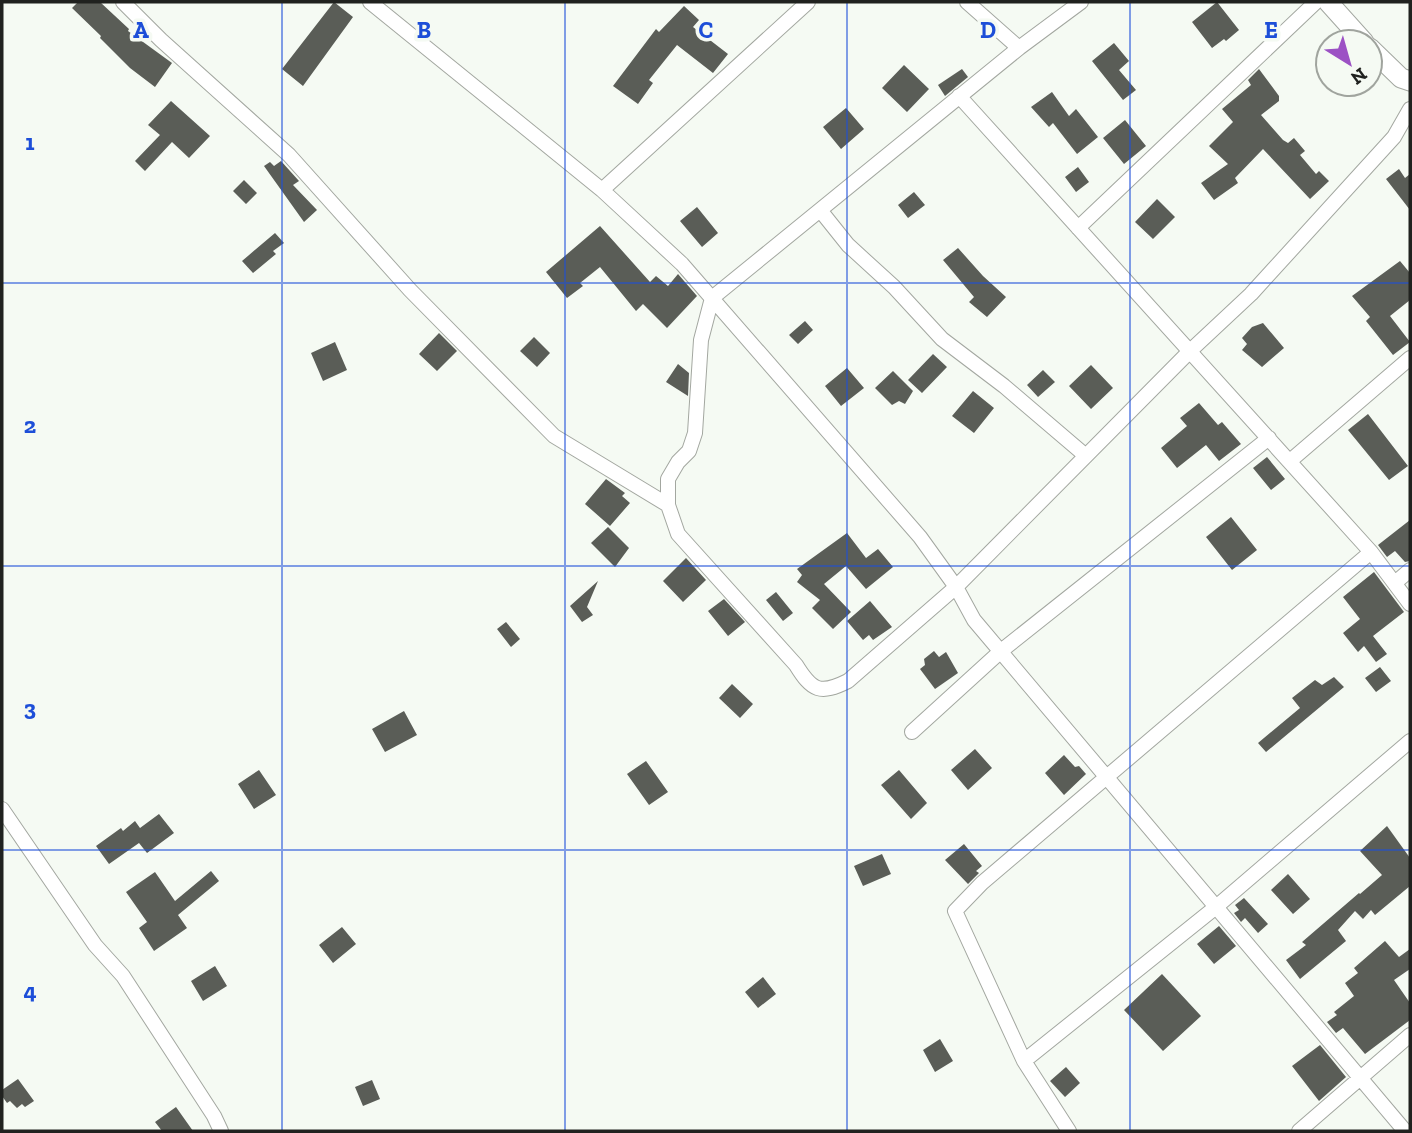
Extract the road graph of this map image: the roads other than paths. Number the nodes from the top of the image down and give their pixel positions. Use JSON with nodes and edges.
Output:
{"nodes":[{"id":1,"x":123,"y":2,"type":"edge"},
{"id":2,"x":370,"y":2,"type":"edge"},
{"id":3,"x":808,"y":2,"type":"edge"},
{"id":4,"x":967,"y":2,"type":"edge"},
{"id":5,"x":1081,"y":2,"type":"edge"},
{"id":6,"x":1316,"y":2,"type":"edge"},
{"id":7,"x":1328,"y":2,"type":"edge"},
{"id":8,"x":1351,"y":28,"type":"edge"},
{"id":9,"x":1019,"y":48,"type":"junction"},
{"id":10,"x":1384,"y":62,"type":"edge"},
{"id":11,"x":1410,"y":82,"type":"edge"},
{"id":12,"x":960,"y":96,"type":"junction"},
{"id":13,"x":1410,"y":109,"type":"edge"},
{"id":14,"x":602,"y":190,"type":"junction"},
{"id":15,"x":820,"y":210,"type":"junction"},
{"id":16,"x":1078,"y":228,"type":"junction"},
{"id":17,"x":712,"y":298,"type":"junction"},
{"id":18,"x":1190,"y":351,"type":"junction"},
{"id":19,"x":1410,"y":358,"type":"edge"},
{"id":20,"x":1269,"y":438,"type":"junction"},
{"id":21,"x":1086,"y":456,"type":"junction"},
{"id":22,"x":1290,"y":461,"type":"junction"},
{"id":23,"x":668,"y":505,"type":"junction"},
{"id":24,"x":1371,"y":552,"type":"junction"},
{"id":25,"x":1410,"y":570,"type":"edge"},
{"id":26,"x":1396,"y":582,"type":"junction"},
{"id":27,"x":956,"y":587,"type":"junction"},
{"id":28,"x":1410,"y":604,"type":"edge"},
{"id":29,"x":1001,"y":651,"type":"junction"},
{"id":30,"x":912,"y":732,"type":"dead end"},
{"id":31,"x":1410,"y":741,"type":"edge"},
{"id":32,"x":1105,"y":777,"type":"junction"},
{"id":33,"x":2,"y":809,"type":"edge"},
{"id":34,"x":1216,"y":907,"type":"junction"},
{"id":35,"x":1410,"y":1035,"type":"edge"},
{"id":36,"x":1024,"y":1061,"type":"junction"},
{"id":37,"x":1361,"y":1078,"type":"junction"},
{"id":38,"x":221,"y":1131,"type":"edge"},
{"id":39,"x":1069,"y":1131,"type":"edge"},
{"id":40,"x":1299,"y":1131,"type":"edge"},
{"id":41,"x":1405,"y":1131,"type":"edge"}],
"edges":[{"from":1,"to":23,"type":"street"},
{"from":2,"to":14,"type":"street"},
{"from":3,"to":14,"type":"street"},
{"from":4,"to":9,"type":"street"},
{"from":5,"to":9,"type":"street"},
{"from":6,"to":16,"type":"street"},
{"from":7,"to":8,"type":"street"},
{"from":9,"to":12,"type":"street"},
{"from":10,"to":11,"type":"street"},
{"from":12,"to":15,"type":"street"},
{"from":12,"to":16,"type":"street"},
{"from":13,"to":18,"type":"street"},
{"from":14,"to":17,"type":"street"},
{"from":15,"to":17,"type":"street"},
{"from":15,"to":21,"type":"street"},
{"from":16,"to":18,"type":"street"},
{"from":17,"to":23,"type":"street"},
{"from":17,"to":27,"type":"street"},
{"from":18,"to":20,"type":"street"},
{"from":18,"to":21,"type":"street"},
{"from":19,"to":22,"type":"street"},
{"from":20,"to":22,"type":"street"},
{"from":20,"to":29,"type":"street"},
{"from":21,"to":27,"type":"street"},
{"from":22,"to":24,"type":"street"},
{"from":23,"to":27,"type":"street"},
{"from":24,"to":26,"type":"street"},
{"from":24,"to":32,"type":"street"},
{"from":25,"to":26,"type":"street"},
{"from":26,"to":28,"type":"street"},
{"from":27,"to":29,"type":"street"},
{"from":29,"to":30,"type":"street"},
{"from":29,"to":32,"type":"street"},
{"from":31,"to":34,"type":"street"},
{"from":32,"to":34,"type":"street"},
{"from":32,"to":36,"type":"street"},
{"from":33,"to":38,"type":"street"},
{"from":34,"to":36,"type":"street"},
{"from":34,"to":37,"type":"street"},
{"from":35,"to":37,"type":"street"},
{"from":36,"to":39,"type":"street"},
{"from":37,"to":40,"type":"street"},
{"from":37,"to":41,"type":"street"}]}
